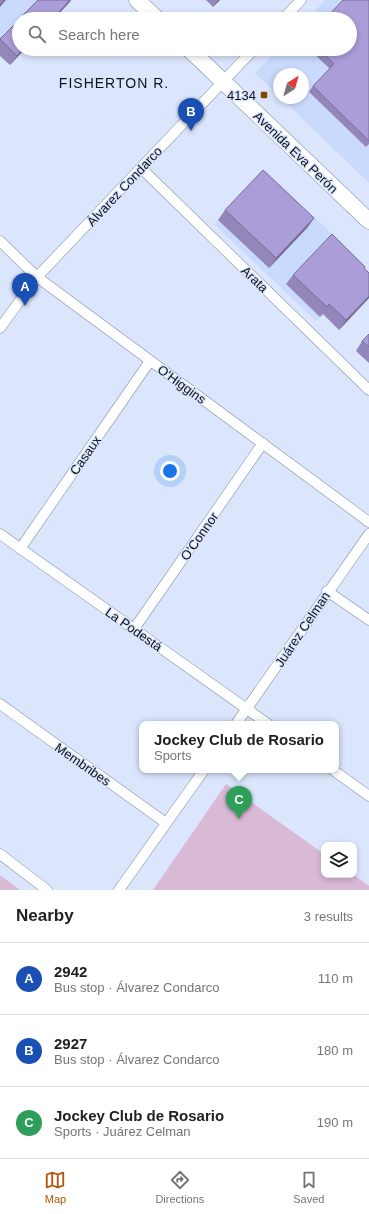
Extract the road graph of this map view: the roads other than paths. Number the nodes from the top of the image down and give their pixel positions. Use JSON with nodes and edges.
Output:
{"nodes":[{"id":1,"x":137,"y":0,"type":"edge"},
{"id":2,"x":301,"y":0,"type":"edge"},
{"id":3,"x":150,"y":12,"type":"edge"},
{"id":4,"x":289,"y":12,"type":"edge"},
{"id":5,"x":195,"y":56,"type":"edge"},
{"id":6,"x":247,"y":56,"type":"edge"},
{"id":7,"x":222,"y":82,"type":"junction"},
{"id":8,"x":140,"y":168,"type":"junction"},
{"id":9,"x":369,"y":221,"type":"edge"},
{"id":10,"x":0,"y":241,"type":"edge"},
{"id":11,"x":38,"y":277,"type":"junction"},
{"id":12,"x":0,"y":328,"type":"edge"},
{"id":13,"x":150,"y":361,"type":"junction"},
{"id":14,"x":369,"y":390,"type":"edge"},
{"id":15,"x":264,"y":443,"type":"junction"},
{"id":16,"x":369,"y":522,"type":"edge"},
{"id":17,"x":0,"y":534,"type":"edge"},
{"id":18,"x":369,"y":534,"type":"edge"},
{"id":19,"x":20,"y":549,"type":"junction"},
{"id":20,"x":328,"y":591,"type":"junction"},
{"id":21,"x":369,"y":620,"type":"edge"},
{"id":22,"x":134,"y":629,"type":"junction"},
{"id":23,"x":0,"y":704,"type":"edge"},
{"id":24,"x":247,"y":709,"type":"junction"},
{"id":25,"x":238,"y":721,"type":"edge"},
{"id":26,"x":264,"y":721,"type":"edge"},
{"id":27,"x":202,"y":773,"type":"edge"},
{"id":28,"x":337,"y":773,"type":"edge"},
{"id":29,"x":369,"y":796,"type":"edge"},
{"id":30,"x":166,"y":823,"type":"junction"},
{"id":31,"x":0,"y":854,"type":"edge"},
{"id":32,"x":47,"y":890,"type":"edge"},
{"id":33,"x":120,"y":890,"type":"edge"}],
"edges":[{"from":1,"to":3,"type":"main road"},
{"from":2,"to":4,"type":"street"},
{"from":5,"to":7,"type":"main road","name":"Avenida Eva Perón"},
{"from":6,"to":7,"type":"street","name":"Álvarez Condarco"},
{"from":7,"to":8,"type":"street","name":"Álvarez Condarco"},
{"from":7,"to":9,"type":"main road","name":"Avenida Eva Perón"},
{"from":8,"to":11,"type":"street","name":"Álvarez Condarco"},
{"from":8,"to":14,"type":"street","name":"Arata"},
{"from":10,"to":11,"type":"street","name":"O'Higgins"},
{"from":11,"to":12,"type":"street","name":"Álvarez Condarco"},
{"from":11,"to":13,"type":"street","name":"O'Higgins"},
{"from":13,"to":15,"type":"street","name":"O'Higgins"},
{"from":13,"to":19,"type":"street","name":"Casaux"},
{"from":15,"to":16,"type":"street","name":"O'Higgins"},
{"from":15,"to":22,"type":"street","name":"O'Connor"},
{"from":17,"to":19,"type":"street","name":"La Podestá"},
{"from":18,"to":20,"type":"street","name":"Juárez Celman"},
{"from":19,"to":22,"type":"street","name":"La Podestá"},
{"from":20,"to":21,"type":"street"},
{"from":20,"to":24,"type":"street","name":"Juárez Celman"},
{"from":22,"to":24,"type":"street","name":"La Podestá"},
{"from":23,"to":30,"type":"street","name":"Membribes"},
{"from":24,"to":25,"type":"street","name":"Juárez Celman"},
{"from":24,"to":26,"type":"street","name":"La Podestá"},
{"from":27,"to":30,"type":"street"},
{"from":28,"to":29,"type":"street"},
{"from":30,"to":33,"type":"street"},
{"from":31,"to":32,"type":"street"}]}
